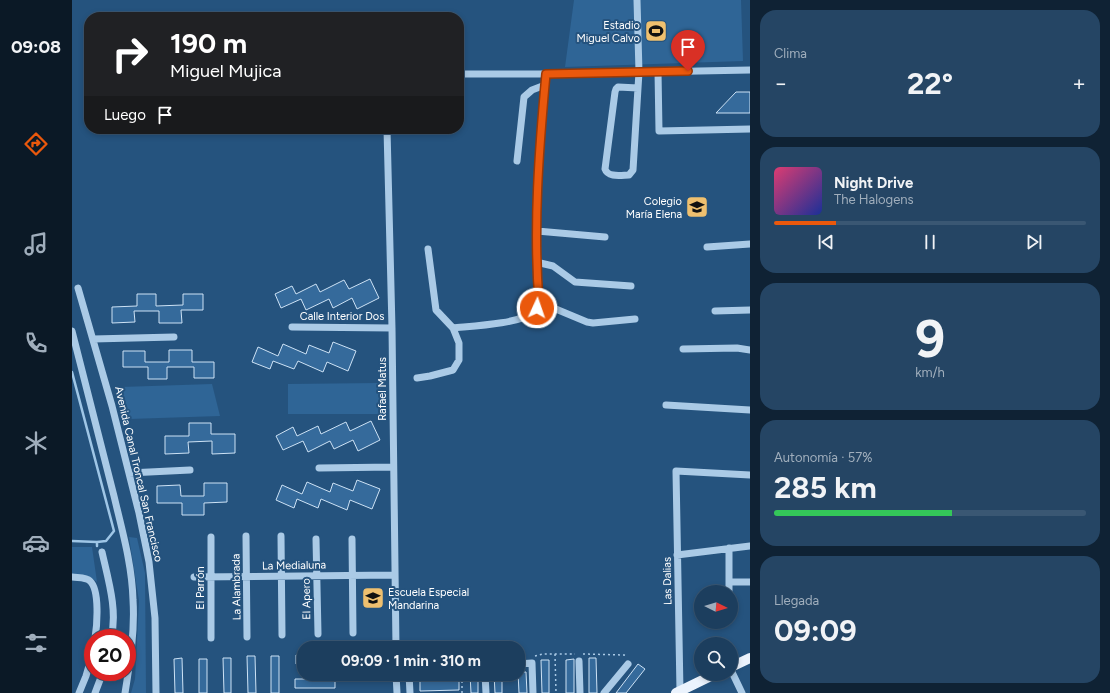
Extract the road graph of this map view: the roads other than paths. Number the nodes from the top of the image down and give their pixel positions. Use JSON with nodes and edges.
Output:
{"nodes":[{"id":1,"x":637,"y":0,"type":"edge"},
{"id":2,"x":750,"y":70,"type":"edge"},
{"id":3,"x":658,"y":71,"type":"junction"},
{"id":4,"x":639,"y":72,"type":"junction"},
{"id":5,"x":464,"y":74,"type":"edge"},
{"id":6,"x":546,"y":74,"type":"junction"},
{"id":7,"x":545,"y":85,"type":"junction"},
{"id":8,"x":638,"y":88,"type":"junction"},
{"id":9,"x":750,"y":129,"type":"edge"},
{"id":10,"x":387,"y":134,"type":"edge"},
{"id":11,"x":517,"y":161,"type":"dead end"},
{"id":12,"x":537,"y":231,"type":"junction"},
{"id":13,"x":605,"y":236,"type":"dead end"},
{"id":14,"x":750,"y":244,"type":"edge"},
{"id":15,"x":707,"y":247,"type":"dead end"},
{"id":16,"x":428,"y":249,"type":"dead end"},
{"id":17,"x":536,"y":262,"type":"junction"},
{"id":18,"x":631,"y":286,"type":"dead end"},
{"id":19,"x":78,"y":288,"type":"dead end"},
{"id":20,"x":539,"y":302,"type":"junction"},
{"id":21,"x":750,"y":310,"type":"edge"},
{"id":22,"x":715,"y":312,"type":"dead end"},
{"id":23,"x":636,"y":319,"type":"dead end"},
{"id":24,"x":292,"y":327,"type":"dead end"},
{"id":25,"x":392,"y":328,"type":"junction"},
{"id":26,"x":453,"y":328,"type":"junction"},
{"id":27,"x":72,"y":331,"type":"edge"},
{"id":28,"x":174,"y":337,"type":"dead end"},
{"id":29,"x":93,"y":339,"type":"junction"},
{"id":30,"x":683,"y":349,"type":"dead end"},
{"id":31,"x":750,"y":350,"type":"edge"},
{"id":32,"x":417,"y":378,"type":"dead end"},
{"id":33,"x":666,"y":405,"type":"dead end"},
{"id":34,"x":750,"y":410,"type":"edge"},
{"id":35,"x":394,"y":467,"type":"junction"},
{"id":36,"x":319,"y":468,"type":"dead end"},
{"id":37,"x":190,"y":470,"type":"dead end"},
{"id":38,"x":129,"y":473,"type":"junction"},
{"id":39,"x":750,"y":475,"type":"edge"},
{"id":40,"x":246,"y":536,"type":"dead end"},
{"id":41,"x":281,"y":536,"type":"dead end"},
{"id":42,"x":211,"y":537,"type":"dead end"},
{"id":43,"x":316,"y":539,"type":"dead end"},
{"id":44,"x":352,"y":539,"type":"dead end"},
{"id":45,"x":750,"y":546,"type":"edge"},
{"id":46,"x":729,"y":548,"type":"junction"},
{"id":47,"x":102,"y":552,"type":"dead end"},
{"id":48,"x":677,"y":555,"type":"junction"},
{"id":49,"x":394,"y":575,"type":"junction"},
{"id":50,"x":282,"y":576,"type":"junction"},
{"id":51,"x":317,"y":576,"type":"junction"},
{"id":52,"x":353,"y":576,"type":"junction"},
{"id":53,"x":72,"y":577,"type":"edge"},
{"id":54,"x":194,"y":577,"type":"dead end"},
{"id":55,"x":211,"y":577,"type":"junction"},
{"id":56,"x":246,"y":577,"type":"junction"},
{"id":57,"x":729,"y":582,"type":"joint"},
{"id":58,"x":750,"y":582,"type":"edge"},
{"id":59,"x":95,"y":629,"type":"edge"},
{"id":60,"x":113,"y":629,"type":"edge"},
{"id":61,"x":353,"y":633,"type":"dead end"},
{"id":62,"x":318,"y":634,"type":"dead end"},
{"id":63,"x":282,"y":635,"type":"dead end"},
{"id":64,"x":247,"y":637,"type":"dead end"},
{"id":65,"x":212,"y":638,"type":"dead end"},
{"id":66,"x":396,"y":641,"type":"edge"},
{"id":67,"x":750,"y":658,"type":"edge"},
{"id":68,"x":579,"y":661,"type":"dead end"},
{"id":69,"x":738,"y":663,"type":"edge"},
{"id":70,"x":525,"y":664,"type":"edge"},
{"id":71,"x":628,"y":664,"type":"dead end"},
{"id":72,"x":84,"y":681,"type":"edge"},
{"id":73,"x":100,"y":681,"type":"edge"},
{"id":74,"x":396,"y":681,"type":"edge"},
{"id":75,"x":409,"y":681,"type":"edge"},
{"id":76,"x":485,"y":681,"type":"edge"},
{"id":77,"x":701,"y":681,"type":"edge"},
{"id":78,"x":736,"y":681,"type":"edge"},
{"id":79,"x":678,"y":692,"type":"edge"},
{"id":80,"x":79,"y":693,"type":"edge"},
{"id":81,"x":95,"y":693,"type":"edge"},
{"id":82,"x":125,"y":693,"type":"edge"},
{"id":83,"x":156,"y":693,"type":"edge"},
{"id":84,"x":397,"y":693,"type":"edge"},
{"id":85,"x":410,"y":693,"type":"edge"},
{"id":86,"x":486,"y":693,"type":"edge"},
{"id":87,"x":533,"y":693,"type":"edge"},
{"id":88,"x":580,"y":693,"type":"edge"},
{"id":89,"x":604,"y":693,"type":"edge"},
{"id":90,"x":742,"y":693,"type":"edge"}],
"edges":[{"from":1,"to":4,"type":"street"},
{"from":2,"to":3,"type":"street"},
{"from":3,"to":4,"type":"street"},
{"from":3,"to":9,"type":"street"},
{"from":4,"to":6,"type":"street"},
{"from":4,"to":8,"type":"street"},
{"from":5,"to":6,"type":"street"},
{"from":6,"to":7,"type":"street"},
{"from":7,"to":11,"type":"street"},
{"from":7,"to":12,"type":"street"},
{"from":8,"to":8,"type":"street"},
{"from":10,"to":25,"type":"street","name":"Rafael Matus"},
{"from":12,"to":13,"type":"street"},
{"from":12,"to":17,"type":"street"},
{"from":14,"to":15,"type":"street"},
{"from":16,"to":26,"type":"street"},
{"from":17,"to":18,"type":"street"},
{"from":17,"to":20,"type":"street"},
{"from":19,"to":29,"type":"street","name":"Avenida Canal Troncal San Francisco"},
{"from":20,"to":23,"type":"street"},
{"from":20,"to":26,"type":"street"},
{"from":21,"to":22,"type":"street"},
{"from":24,"to":25,"type":"street","name":"Calle Interior Dos"},
{"from":25,"to":35,"type":"street","name":"Rafael Matus"},
{"from":26,"to":32,"type":"street"},
{"from":27,"to":82,"type":"street"},
{"from":28,"to":29,"type":"street"},
{"from":29,"to":38,"type":"street","name":"Avenida Canal Troncal San Francisco"},
{"from":30,"to":31,"type":"street"},
{"from":33,"to":34,"type":"street"},
{"from":35,"to":36,"type":"street"},
{"from":35,"to":49,"type":"street","name":"Rafael Matus"},
{"from":37,"to":38,"type":"street"},
{"from":38,"to":83,"type":"street","name":"Avenida Canal Troncal San Francisco"},
{"from":39,"to":48,"type":"street","name":"Las Dalias"},
{"from":40,"to":56,"type":"street","name":"La Alambrada"},
{"from":41,"to":50,"type":"street"},
{"from":42,"to":55,"type":"street","name":"El Parrón"},
{"from":43,"to":51,"type":"street","name":"El Apero"},
{"from":44,"to":52,"type":"street"},
{"from":45,"to":46,"type":"street"},
{"from":46,"to":48,"type":"street"},
{"from":46,"to":57,"type":"street"},
{"from":47,"to":60,"type":"street"},
{"from":48,"to":79,"type":"street","name":"Las Dalias"},
{"from":49,"to":52,"type":"street","name":"La Medialuna"},
{"from":49,"to":66,"type":"street","name":"Rafael Matus"},
{"from":50,"to":51,"type":"street","name":"La Medialuna"},
{"from":50,"to":56,"type":"street","name":"La Medialuna"},
{"from":50,"to":63,"type":"street"},
{"from":51,"to":52,"type":"street","name":"La Medialuna"},
{"from":51,"to":62,"type":"street","name":"El Apero"},
{"from":52,"to":61,"type":"street"},
{"from":53,"to":59,"type":"street"},
{"from":54,"to":55,"type":"street","name":"La Medialuna"},
{"from":55,"to":56,"type":"street","name":"La Medialuna"},
{"from":55,"to":65,"type":"street","name":"El Parrón"},
{"from":56,"to":64,"type":"street","name":"La Alambrada"},
{"from":57,"to":58,"type":"street"},
{"from":67,"to":69,"type":"main road"},
{"from":68,"to":88,"type":"street"},
{"from":70,"to":87,"type":"street"},
{"from":71,"to":89,"type":"street"},
{"from":72,"to":80,"type":"street"},
{"from":73,"to":81,"type":"street"},
{"from":74,"to":84,"type":"street"},
{"from":75,"to":85,"type":"street"},
{"from":76,"to":86,"type":"street"},
{"from":77,"to":79,"type":"main road"},
{"from":78,"to":90,"type":"street"}]}
